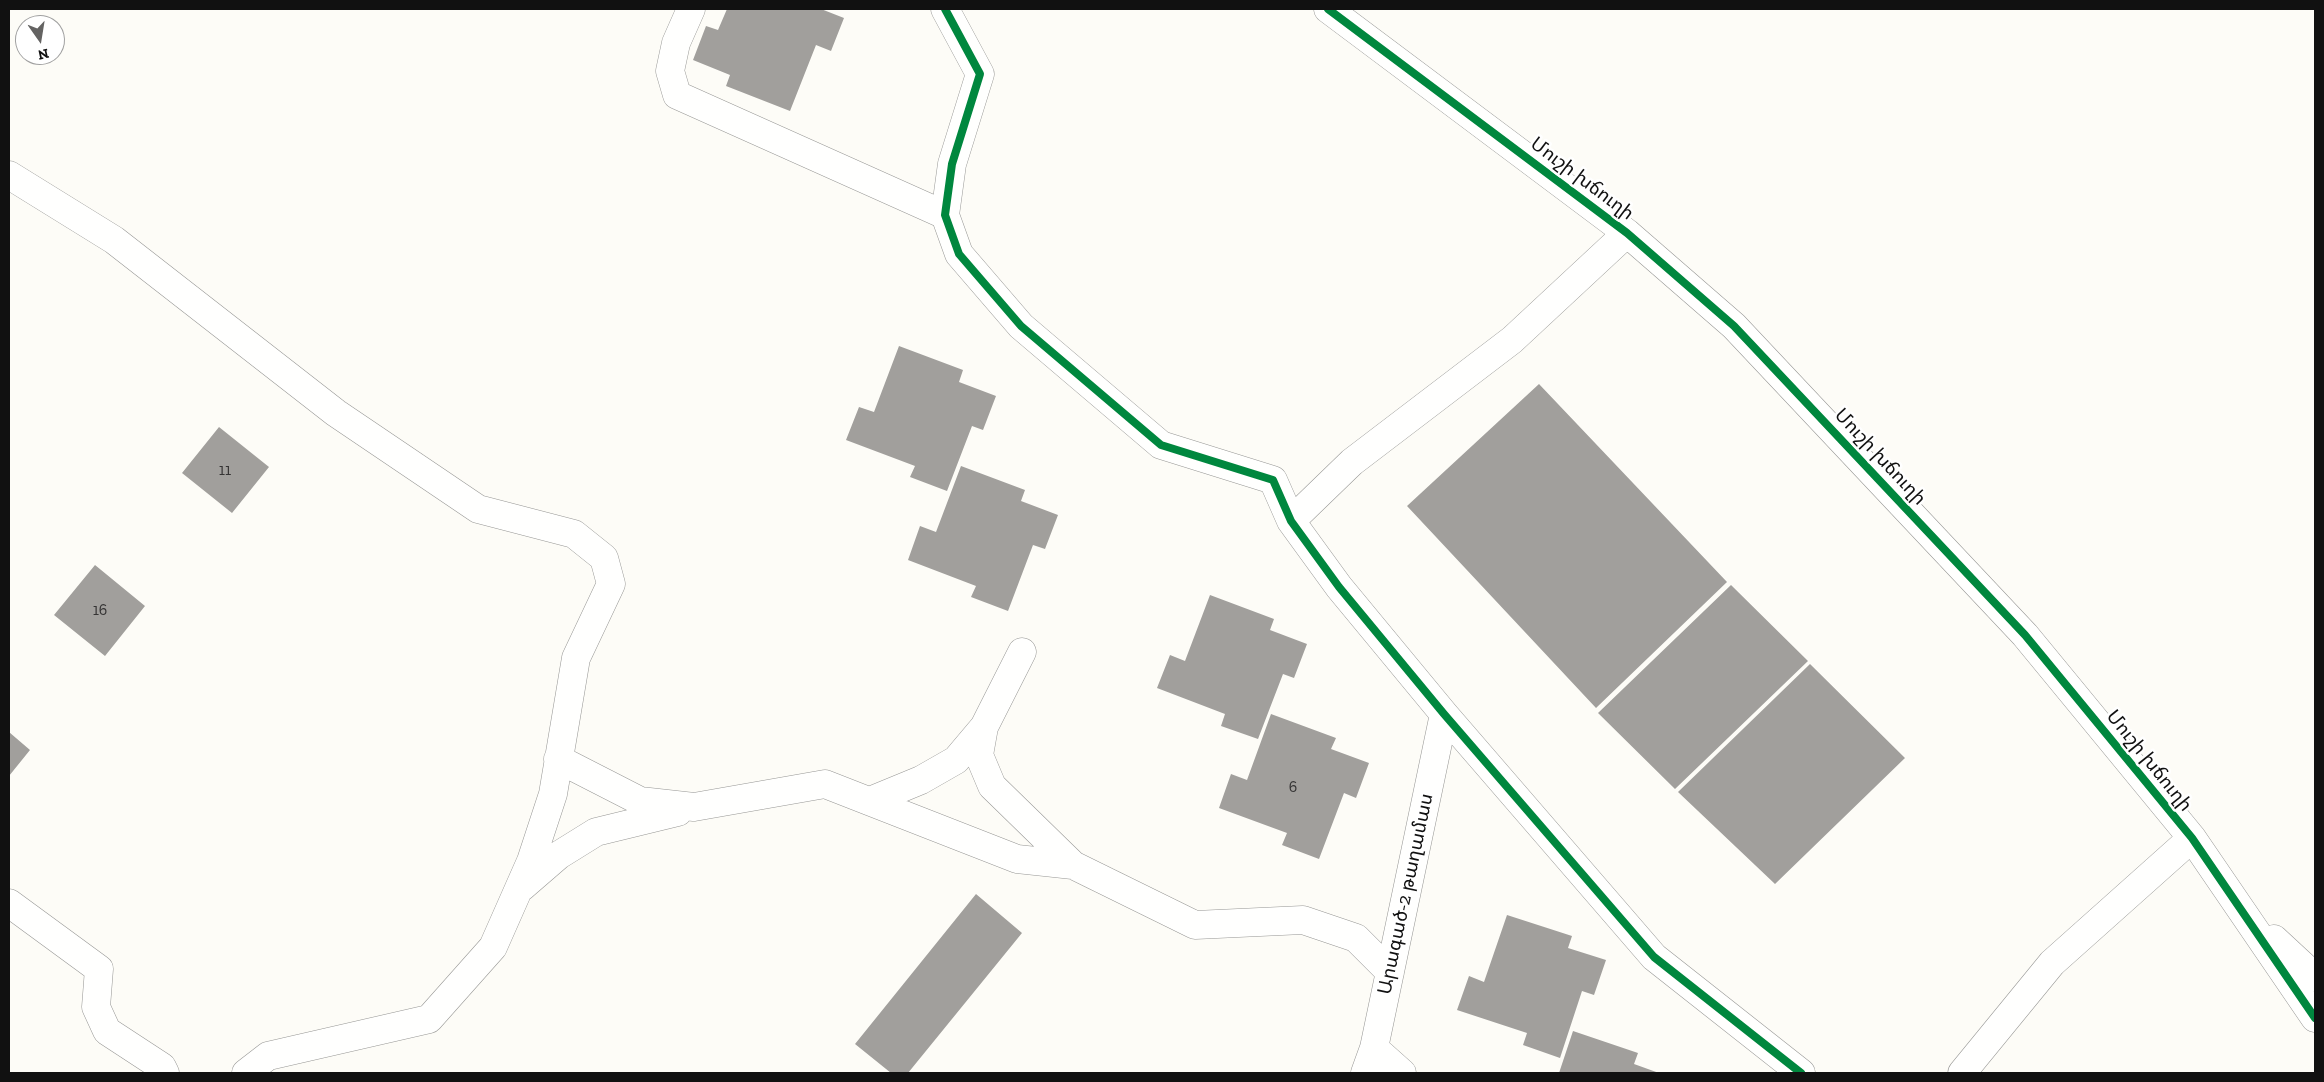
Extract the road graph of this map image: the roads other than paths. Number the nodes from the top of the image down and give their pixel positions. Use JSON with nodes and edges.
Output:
{"nodes":[{"id":1,"x":691,"y":9,"type":"edge"},
{"id":2,"x":945,"y":9,"type":"edge"},
{"id":3,"x":1328,"y":9,"type":"edge"},
{"id":4,"x":9,"y":175,"type":"edge"},
{"id":5,"x":944,"y":215,"type":"junction"},
{"id":6,"x":1627,"y":233,"type":"junction"},
{"id":7,"x":1291,"y":521,"type":"junction"},
{"id":8,"x":1022,"y":652,"type":"dead end"},
{"id":9,"x":1444,"y":714,"type":"junction"},
{"id":10,"x":984,"y":727,"type":"junction"},
{"id":11,"x":558,"y":759,"type":"junction"},
{"id":12,"x":870,"y":801,"type":"junction"},
{"id":13,"x":694,"y":808,"type":"junction"},
{"id":14,"x":2192,"y":838,"type":"junction"},
{"id":15,"x":1073,"y":865,"type":"junction"},
{"id":16,"x":518,"y":890,"type":"junction"},
{"id":17,"x":9,"y":903,"type":"edge"},
{"id":18,"x":2241,"y":910,"type":"junction"},
{"id":19,"x":1390,"y":972,"type":"junction"},
{"id":20,"x":2315,"y":977,"type":"edge"},
{"id":21,"x":2315,"y":1018,"type":"edge"},
{"id":22,"x":1369,"y":1061,"type":"edge"},
{"id":23,"x":165,"y":1073,"type":"edge"},
{"id":24,"x":246,"y":1073,"type":"edge"},
{"id":25,"x":1402,"y":1073,"type":"edge"},
{"id":26,"x":1801,"y":1073,"type":"edge"},
{"id":27,"x":1962,"y":1073,"type":"edge"}],
"edges":[{"from":1,"to":5,"type":"street"},
{"from":2,"to":5,"type":"street"},
{"from":3,"to":6,"type":"street","name":"Մուշի խճուղի"},
{"from":4,"to":11,"type":"street"},
{"from":5,"to":7,"type":"street"},
{"from":6,"to":7,"type":"street"},
{"from":6,"to":14,"type":"street","name":"Մուշի խճուղի"},
{"from":7,"to":9,"type":"street"},
{"from":8,"to":10,"type":"street"},
{"from":9,"to":19,"type":"street","name":"Արագած-2 թաղամաս"},
{"from":9,"to":26,"type":"street"},
{"from":10,"to":12,"type":"street"},
{"from":10,"to":15,"type":"street"},
{"from":11,"to":13,"type":"street"},
{"from":11,"to":16,"type":"street"},
{"from":12,"to":13,"type":"street"},
{"from":12,"to":15,"type":"street"},
{"from":13,"to":16,"type":"street"},
{"from":14,"to":18,"type":"street","name":"Մուշի խճուղի"},
{"from":14,"to":27,"type":"street"},
{"from":15,"to":19,"type":"street"},
{"from":16,"to":24,"type":"street"},
{"from":17,"to":23,"type":"street"},
{"from":18,"to":20,"type":"street"},
{"from":18,"to":21,"type":"street","name":"Մուշի խճուղի"},
{"from":19,"to":22,"type":"street","name":"Արագած-2 թաղամաս"},
{"from":22,"to":25,"type":"street"}]}
